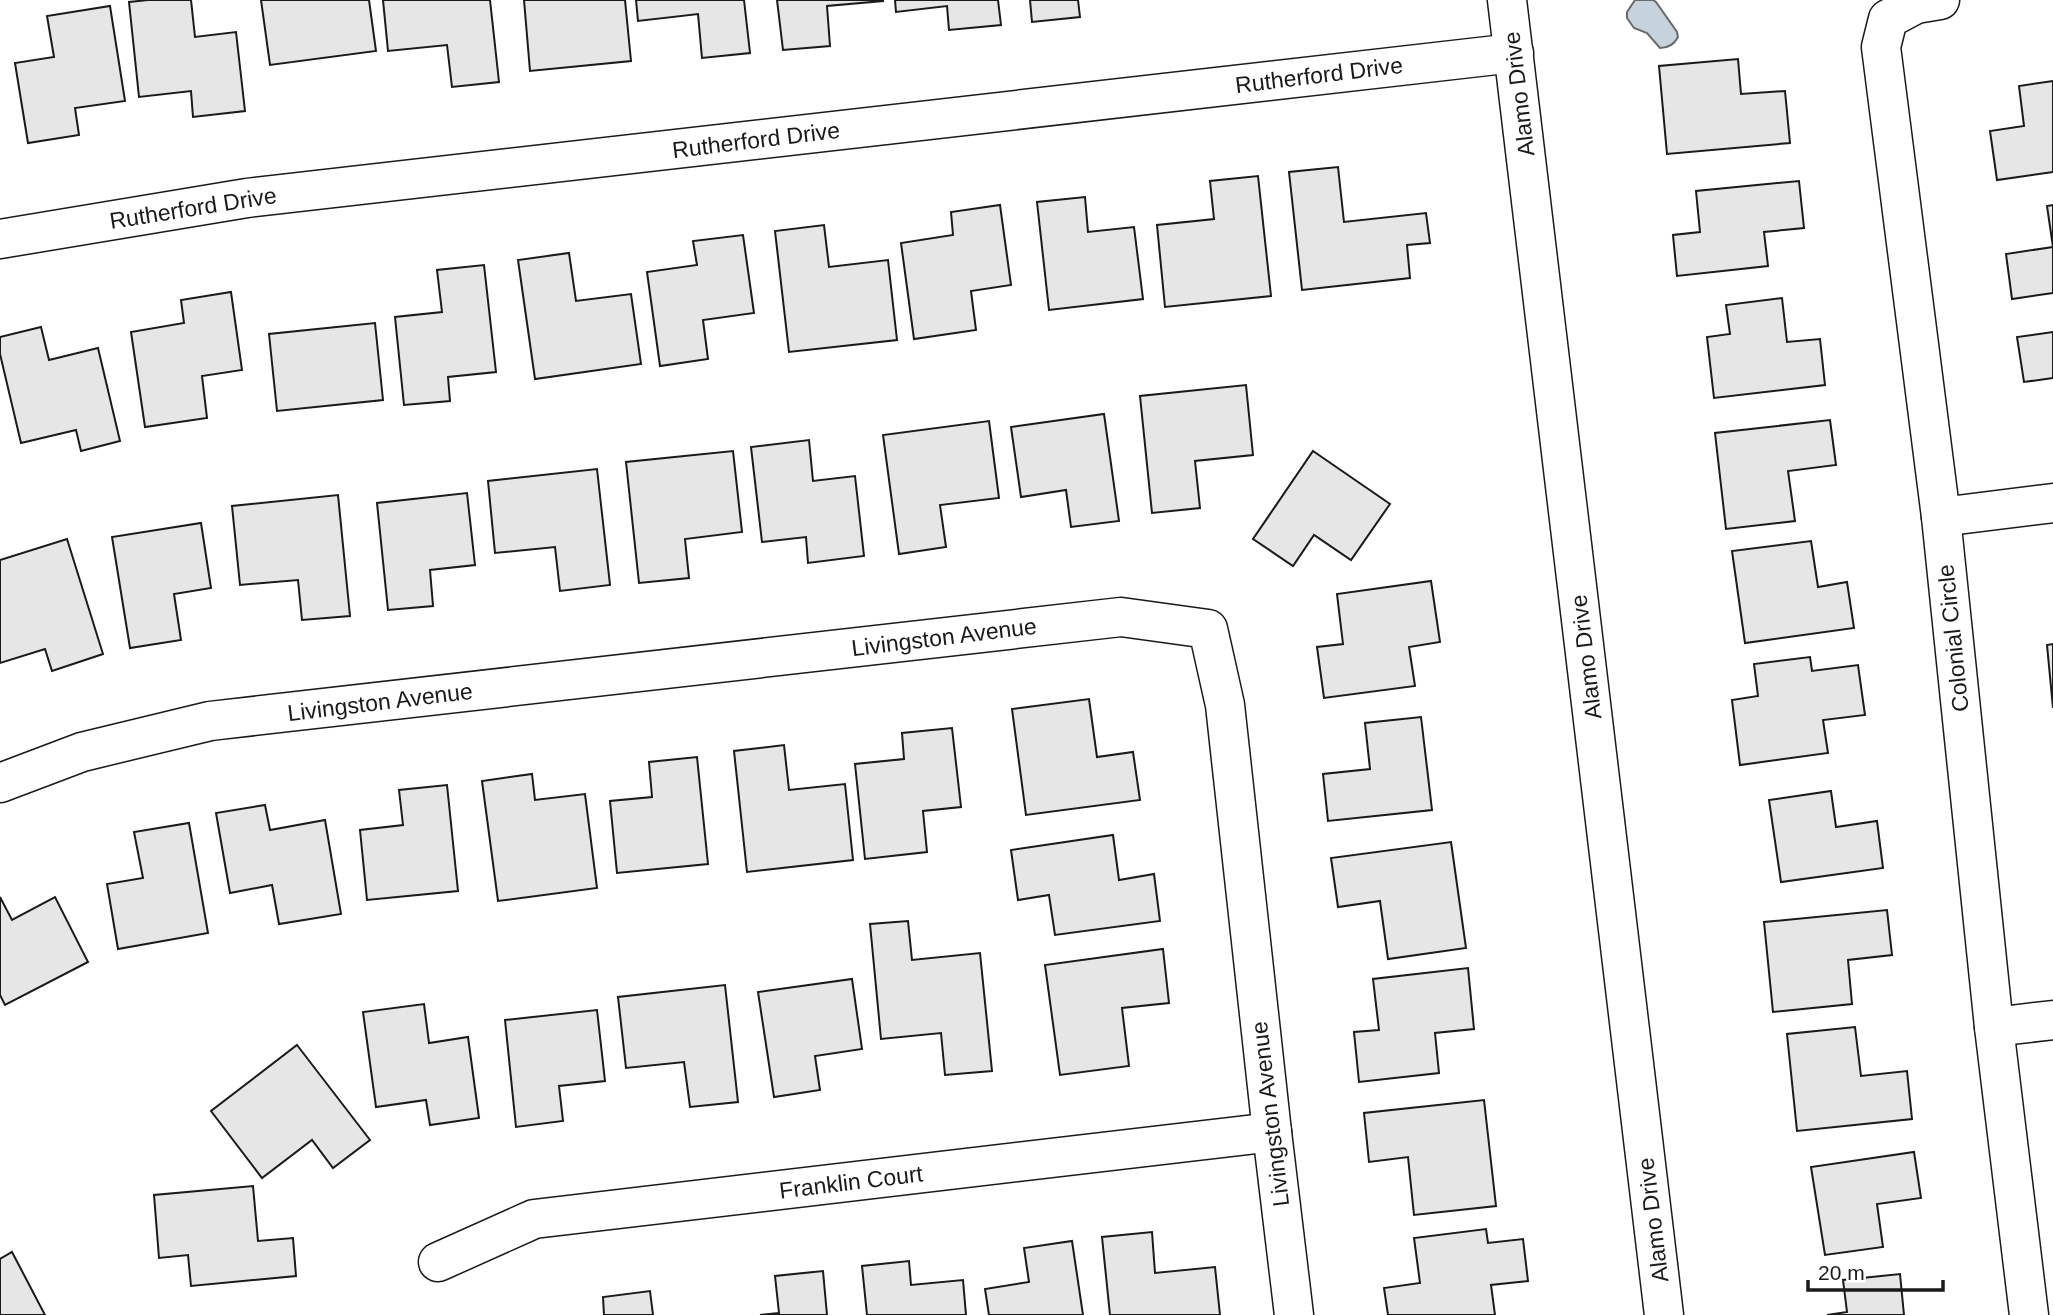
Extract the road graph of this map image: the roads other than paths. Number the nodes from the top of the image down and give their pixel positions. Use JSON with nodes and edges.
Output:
{"nodes":[{"id":1,"x":1507,"y":0,"type":"edge"},
{"id":2,"x":1940,"y":0,"type":"edge"},
{"id":3,"x":1514,"y":53,"type":"junction"},
{"id":4,"x":0,"y":240,"type":"edge"},
{"id":5,"x":2053,"y":503,"type":"edge"},
{"id":6,"x":1941,"y":517,"type":"junction"},
{"id":7,"x":0,"y":783,"type":"edge"},
{"id":8,"x":2053,"y":1020,"type":"edge"},
{"id":9,"x":1994,"y":1027,"type":"junction"},
{"id":10,"x":1272,"y":1132,"type":"junction"},
{"id":11,"x":438,"y":1262,"type":"dead end"},
{"id":12,"x":1294,"y":1315,"type":"edge"},
{"id":13,"x":1664,"y":1315,"type":"edge"},
{"id":14,"x":2029,"y":1315,"type":"edge"}],
"edges":[{"from":1,"to":3,"type":"street","name":"Alamo Drive"},
{"from":2,"to":6,"type":"street","name":"Colonial Circle"},
{"from":3,"to":4,"type":"street","name":"Rutherford Drive"},
{"from":3,"to":13,"type":"street","name":"Alamo Drive"},
{"from":5,"to":6,"type":"street"},
{"from":6,"to":9,"type":"street","name":"Colonial Circle"},
{"from":7,"to":10,"type":"street","name":"Livingston Avenue"},
{"from":8,"to":9,"type":"street"},
{"from":9,"to":14,"type":"street","name":"Colonial Circle"},
{"from":10,"to":11,"type":"street","name":"Franklin Court"},
{"from":10,"to":12,"type":"street","name":"Livingston Avenue"}]}
